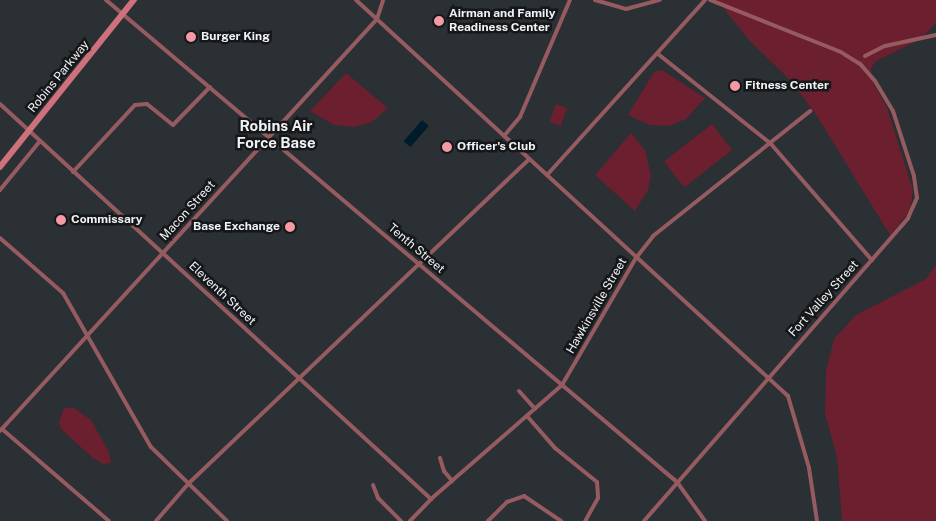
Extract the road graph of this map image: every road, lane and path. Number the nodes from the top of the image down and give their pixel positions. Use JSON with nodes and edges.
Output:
{"nodes":[{"id":1,"x":106,"y":0,"type":"edge"},
{"id":2,"x":134,"y":0,"type":"edge"},
{"id":3,"x":356,"y":0,"type":"edge"},
{"id":4,"x":384,"y":0,"type":"edge"},
{"id":5,"x":570,"y":0,"type":"edge"},
{"id":6,"x":594,"y":0,"type":"edge"},
{"id":7,"x":660,"y":0,"type":"edge"},
{"id":8,"x":705,"y":0,"type":"edge"},
{"id":9,"x":710,"y":0,"type":"edge"},
{"id":10,"x":123,"y":14,"type":"junction"},
{"id":11,"x":377,"y":19,"type":"junction"},
{"id":12,"x":936,"y":35,"type":"edge"},
{"id":13,"x":658,"y":54,"type":"junction"},
{"id":14,"x":865,"y":56,"type":"dead end"},
{"id":15,"x":210,"y":87,"type":"junction"},
{"id":16,"x":0,"y":104,"type":"edge"},
{"id":17,"x":810,"y":111,"type":"dead end"},
{"id":18,"x":29,"y":131,"type":"junction"},
{"id":19,"x":269,"y":136,"type":"junction"},
{"id":20,"x":504,"y":136,"type":"junction"},
{"id":21,"x":40,"y":141,"type":"junction"},
{"id":22,"x":771,"y":144,"type":"junction"},
{"id":23,"x":529,"y":159,"type":"junction"},
{"id":24,"x":0,"y":167,"type":"edge"},
{"id":25,"x":74,"y":172,"type":"junction"},
{"id":26,"x":547,"y":175,"type":"junction"},
{"id":27,"x":0,"y":190,"type":"edge"},
{"id":28,"x":0,"y":238,"type":"edge"},
{"id":29,"x":163,"y":254,"type":"junction"},
{"id":30,"x":636,"y":258,"type":"junction"},
{"id":31,"x":872,"y":260,"type":"junction"},
{"id":32,"x":419,"y":264,"type":"junction"},
{"id":33,"x":88,"y":335,"type":"junction"},
{"id":34,"x":299,"y":378,"type":"junction"},
{"id":35,"x":768,"y":378,"type":"junction"},
{"id":36,"x":562,"y":385,"type":"junction"},
{"id":37,"x":519,"y":391,"type":"dead end"},
{"id":38,"x":535,"y":409,"type":"junction"},
{"id":39,"x":527,"y":416,"type":"junction"},
{"id":40,"x":1,"y":430,"type":"edge"},
{"id":41,"x":440,"y":458,"type":"dead end"},
{"id":42,"x":452,"y":481,"type":"junction"},
{"id":43,"x":677,"y":482,"type":"junction"},
{"id":44,"x":188,"y":484,"type":"junction"},
{"id":45,"x":373,"y":485,"type":"dead end"},
{"id":46,"x":431,"y":499,"type":"junction"},
{"id":47,"x":109,"y":521,"type":"edge"},
{"id":48,"x":156,"y":521,"type":"edge"},
{"id":49,"x":228,"y":521,"type":"edge"},
{"id":50,"x":401,"y":521,"type":"edge"},
{"id":51,"x":410,"y":521,"type":"edge"},
{"id":52,"x":488,"y":521,"type":"edge"},
{"id":53,"x":561,"y":521,"type":"edge"},
{"id":54,"x":585,"y":521,"type":"edge"},
{"id":55,"x":644,"y":521,"type":"edge"},
{"id":56,"x":704,"y":521,"type":"edge"},
{"id":57,"x":817,"y":521,"type":"edge"}],
"edges":[{"from":1,"to":10,"type":"street","name":"Tenth Street"},
{"from":2,"to":10,"type":"street","name":"Robins Parkway"},
{"from":3,"to":11,"type":"street"},
{"from":4,"to":11,"type":"street","name":"Macon Street"},
{"from":5,"to":20,"type":"street"},
{"from":6,"to":7,"type":"street"},
{"from":8,"to":13,"type":"street"},
{"from":9,"to":31,"type":"street","name":"Fort Valley Street"},
{"from":10,"to":15,"type":"street","name":"Tenth Street"},
{"from":10,"to":18,"type":"street","name":"Robins Parkway"},
{"from":11,"to":19,"type":"street","name":"Macon Street"},
{"from":11,"to":20,"type":"street"},
{"from":12,"to":14,"type":"street"},
{"from":13,"to":22,"type":"street"},
{"from":13,"to":26,"type":"street"},
{"from":15,"to":19,"type":"street","name":"Tenth Street"},
{"from":15,"to":25,"type":"street"},
{"from":16,"to":18,"type":"street","name":"Eleventh Street"},
{"from":17,"to":22,"type":"street","name":"Hawkinsville Street"},
{"from":18,"to":21,"type":"street","name":"Eleventh Street"},
{"from":18,"to":24,"type":"street","name":"Robins Parkway"},
{"from":19,"to":29,"type":"street","name":"Macon Street"},
{"from":19,"to":32,"type":"street","name":"Tenth Street"},
{"from":20,"to":23,"type":"street"},
{"from":21,"to":25,"type":"street","name":"Eleventh Street"},
{"from":21,"to":27,"type":"street"},
{"from":22,"to":30,"type":"street","name":"Hawkinsville Street"},
{"from":22,"to":31,"type":"street"},
{"from":23,"to":26,"type":"street"},
{"from":23,"to":32,"type":"street"},
{"from":25,"to":29,"type":"street","name":"Eleventh Street"},
{"from":26,"to":30,"type":"street"},
{"from":28,"to":33,"type":"street"},
{"from":29,"to":33,"type":"street","name":"Macon Street"},
{"from":29,"to":34,"type":"street","name":"Eleventh Street"},
{"from":30,"to":35,"type":"street"},
{"from":30,"to":36,"type":"street","name":"Hawkinsville Street"},
{"from":31,"to":35,"type":"street","name":"Fort Valley Street"},
{"from":32,"to":34,"type":"street"},
{"from":32,"to":36,"type":"street","name":"Tenth Street"},
{"from":33,"to":40,"type":"street","name":"Macon Street"},
{"from":33,"to":44,"type":"street"},
{"from":34,"to":44,"type":"street"},
{"from":34,"to":46,"type":"street","name":"Eleventh Street"},
{"from":35,"to":43,"type":"street","name":"Fort Valley Street"},
{"from":35,"to":57,"type":"street"},
{"from":36,"to":38,"type":"street","name":"Hawkinsville Street"},
{"from":36,"to":43,"type":"street","name":"Tenth Street"},
{"from":37,"to":38,"type":"street"},
{"from":38,"to":39,"type":"street","name":"Hawkinsville Street"},
{"from":39,"to":42,"type":"street","name":"Hawkinsville Street"},
{"from":39,"to":54,"type":"street"},
{"from":40,"to":47,"type":"street"},
{"from":41,"to":42,"type":"street"},
{"from":42,"to":46,"type":"street","name":"Hawkinsville Street"},
{"from":43,"to":55,"type":"street","name":"Fort Valley Street"},
{"from":43,"to":56,"type":"street","name":"Tenth Street"},
{"from":44,"to":48,"type":"street"},
{"from":44,"to":49,"type":"street"},
{"from":45,"to":50,"type":"street"},
{"from":46,"to":51,"type":"street","name":"Hawkinsville Street"},
{"from":52,"to":53,"type":"street"}]}
